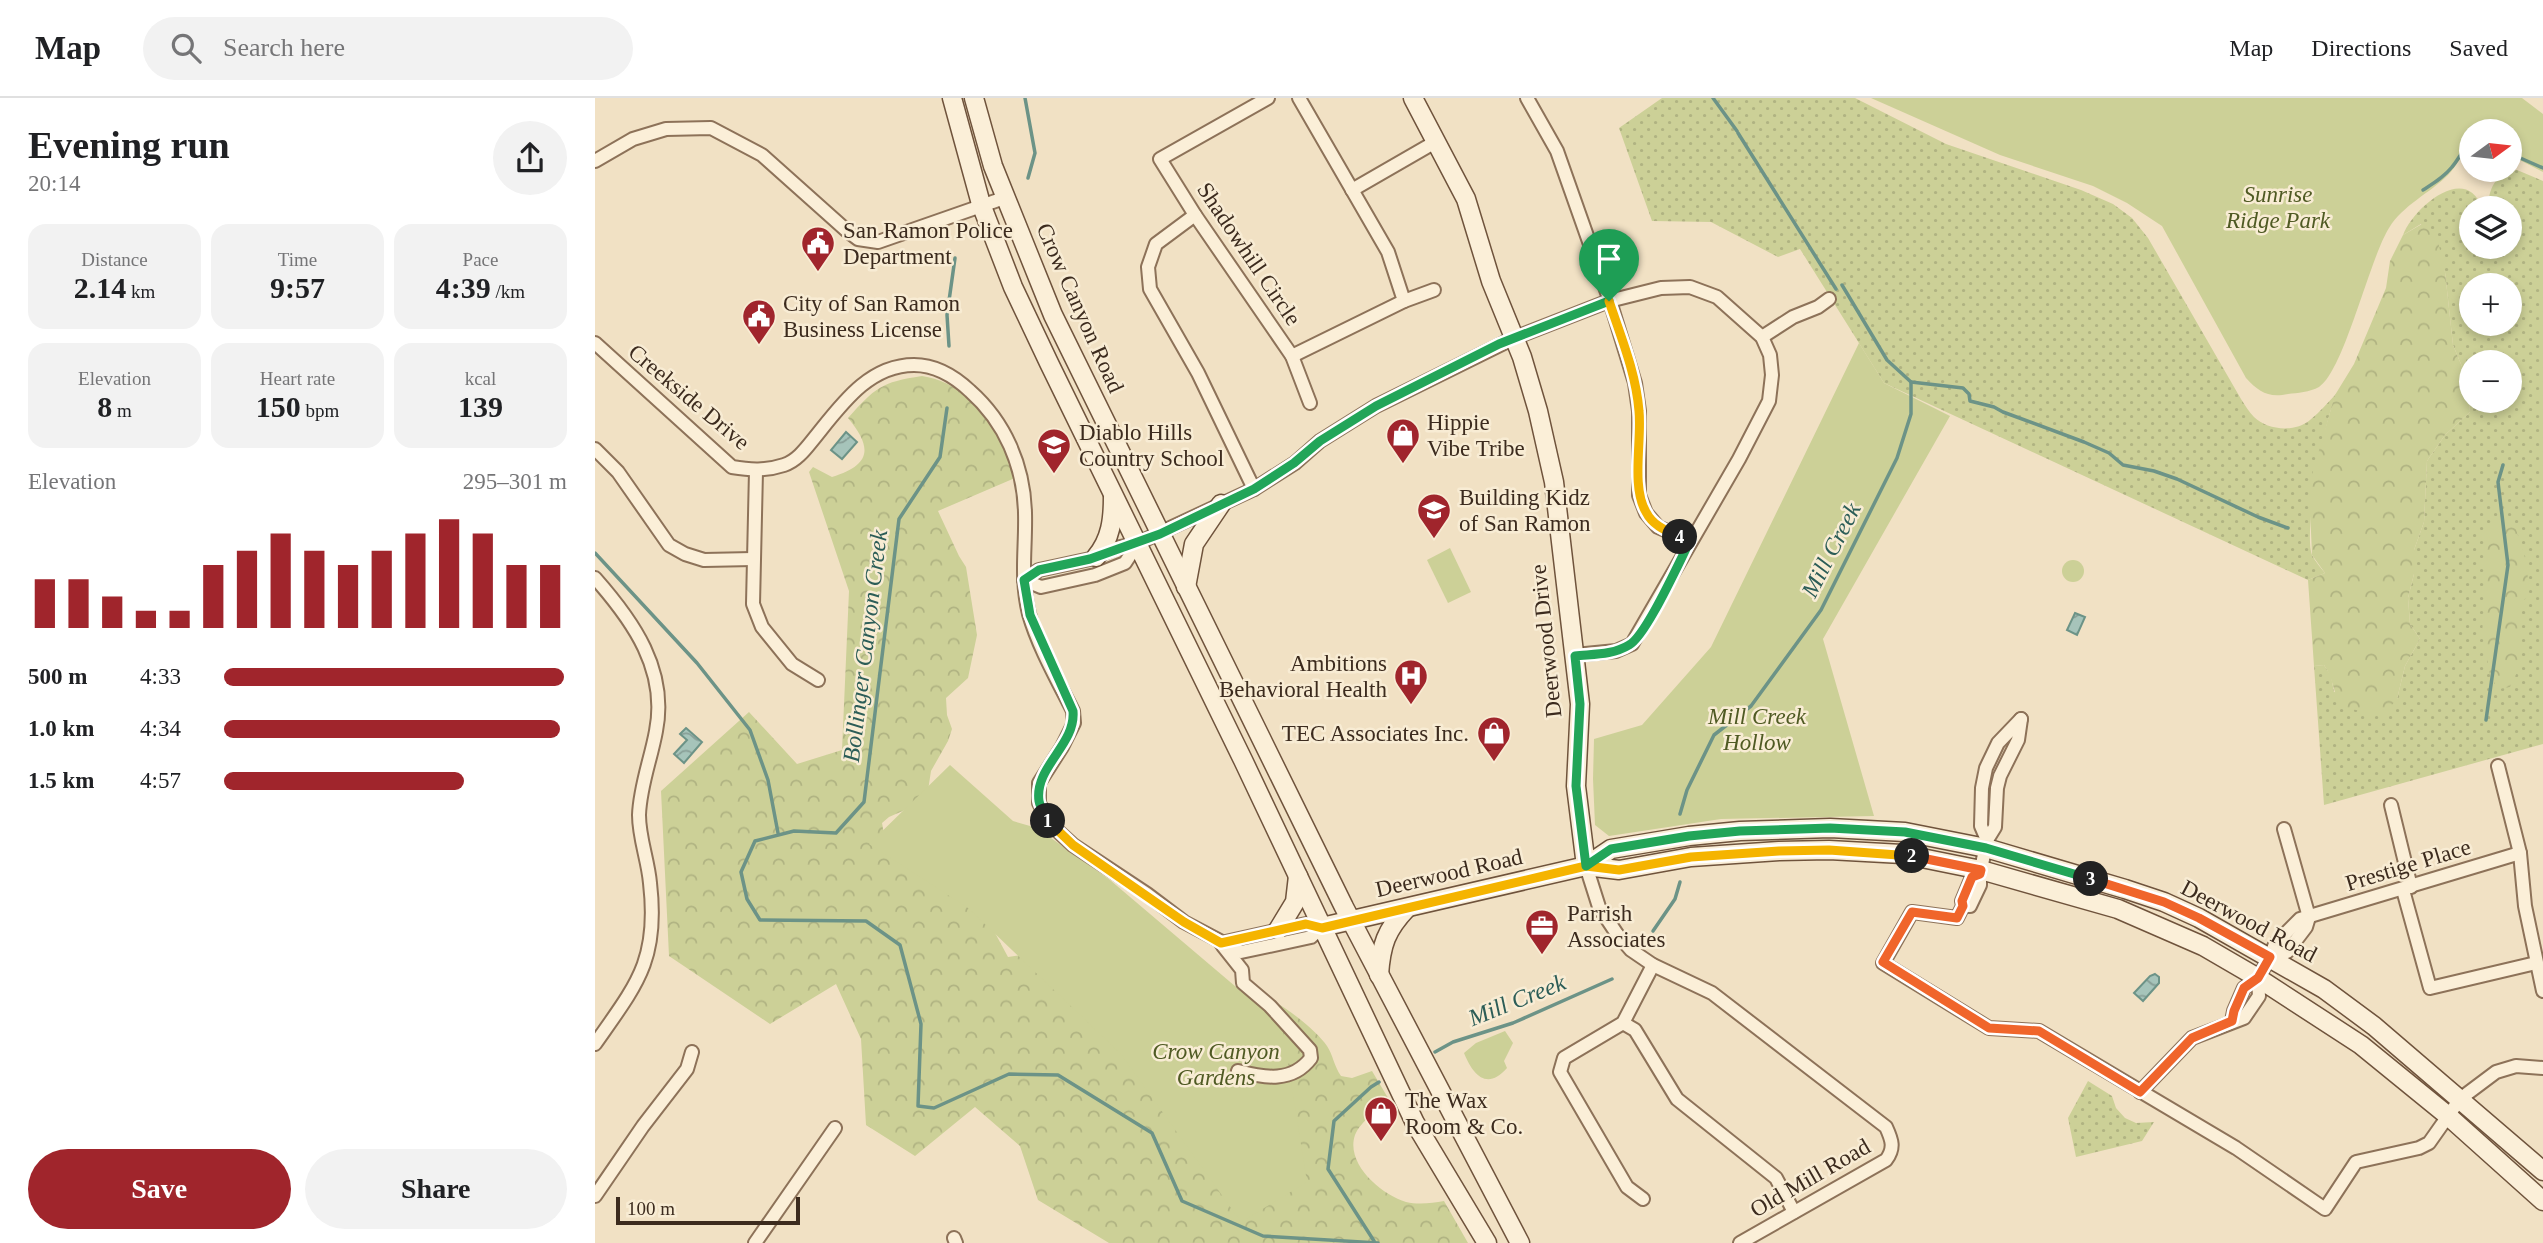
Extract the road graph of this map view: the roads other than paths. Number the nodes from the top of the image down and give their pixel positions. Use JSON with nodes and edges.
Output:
{"nodes":[{"id":1,"x":952,"y":98,"type":"edge"},
{"id":2,"x":974,"y":98,"type":"edge"},
{"id":3,"x":1268,"y":98,"type":"edge"},
{"id":4,"x":1299,"y":98,"type":"edge"},
{"id":5,"x":1413,"y":98,"type":"edge"},
{"id":6,"x":1527,"y":98,"type":"edge"},
{"id":7,"x":1437,"y":141,"type":"junction"},
{"id":8,"x":595,"y":161,"type":"edge"},
{"id":9,"x":1352,"y":190,"type":"junction"},
{"id":10,"x":1004,"y":198,"type":"junction"},
{"id":11,"x":981,"y":204,"type":"junction"},
{"id":12,"x":1195,"y":215,"type":"junction"},
{"id":13,"x":1434,"y":290,"type":"dead end"},
{"id":14,"x":1829,"y":299,"type":"dead end"},
{"id":15,"x":1404,"y":301,"type":"junction"},
{"id":16,"x":1609,"y":301,"type":"junction"},
{"id":17,"x":1762,"y":337,"type":"junction"},
{"id":18,"x":1514,"y":338,"type":"junction"},
{"id":19,"x":595,"y":343,"type":"edge"},
{"id":20,"x":1292,"y":356,"type":"junction"},
{"id":21,"x":1310,"y":403,"type":"dead end"},
{"id":22,"x":595,"y":449,"type":"edge"},
{"id":23,"x":756,"y":471,"type":"junction"},
{"id":24,"x":1254,"y":489,"type":"junction"},
{"id":25,"x":1113,"y":493,"type":"junction"},
{"id":26,"x":1221,"y":504,"type":"junction"},
{"id":27,"x":1160,"y":534,"type":"junction"},
{"id":28,"x":1690,"y":541,"type":"junction"},
{"id":29,"x":1138,"y":544,"type":"junction"},
{"id":30,"x":1096,"y":557,"type":"junction"},
{"id":31,"x":753,"y":559,"type":"junction"},
{"id":32,"x":595,"y":578,"type":"edge"},
{"id":33,"x":1024,"y":580,"type":"junction"},
{"id":34,"x":1186,"y":587,"type":"junction"},
{"id":35,"x":1575,"y":656,"type":"junction"},
{"id":36,"x":818,"y":680,"type":"dead end"},
{"id":37,"x":2498,"y":766,"type":"dead end"},
{"id":38,"x":2391,"y":805,"type":"dead end"},
{"id":39,"x":2284,"y":829,"type":"dead end"},
{"id":40,"x":1986,"y":844,"type":"junction"},
{"id":41,"x":2520,"y":853,"type":"junction"},
{"id":42,"x":1586,"y":866,"type":"junction"},
{"id":43,"x":1980,"y":872,"type":"junction"},
{"id":44,"x":1298,"y":876,"type":"junction"},
{"id":45,"x":2407,"y":889,"type":"junction"},
{"id":46,"x":1407,"y":908,"type":"junction"},
{"id":47,"x":2308,"y":917,"type":"junction"},
{"id":48,"x":1352,"y":921,"type":"junction"},
{"id":49,"x":1322,"y":928,"type":"junction"},
{"id":50,"x":1277,"y":930,"type":"junction"},
{"id":51,"x":1221,"y":943,"type":"junction"},
{"id":52,"x":2270,"y":957,"type":"junction"},
{"id":53,"x":2536,"y":963,"type":"junction"},
{"id":54,"x":1653,"y":965,"type":"junction"},
{"id":55,"x":1379,"y":975,"type":"junction"},
{"id":56,"x":2258,"y":978,"type":"junction"},
{"id":57,"x":2543,"y":991,"type":"edge"},
{"id":58,"x":1623,"y":1023,"type":"junction"},
{"id":59,"x":595,"y":1044,"type":"edge"},
{"id":60,"x":692,"y":1052,"type":"dead end"},
{"id":61,"x":2543,"y":1068,"type":"edge"},
{"id":62,"x":1238,"y":1071,"type":"dead end"},
{"id":63,"x":2140,"y":1092,"type":"junction"},
{"id":64,"x":2460,"y":1099,"type":"junction"},
{"id":65,"x":2447,"y":1115,"type":"junction"},
{"id":66,"x":835,"y":1128,"type":"dead end"},
{"id":67,"x":1893,"y":1142,"type":"joint"},
{"id":68,"x":2543,"y":1171,"type":"edge"},
{"id":69,"x":595,"y":1196,"type":"edge"},
{"id":70,"x":1643,"y":1199,"type":"dead end"},
{"id":71,"x":2543,"y":1200,"type":"edge"},
{"id":72,"x":1794,"y":1212,"type":"junction"},
{"id":73,"x":755,"y":1243,"type":"edge"},
{"id":74,"x":1487,"y":1243,"type":"edge"},
{"id":75,"x":1520,"y":1243,"type":"edge"},
{"id":76,"x":1740,"y":1243,"type":"edge"}],
"edges":[{"from":1,"to":11,"type":"street"},
{"from":2,"to":10,"type":"street","name":"Crow Canyon Road"},
{"from":3,"to":12,"type":"street","name":"Shadowhill Circle"},
{"from":4,"to":9,"type":"street"},
{"from":5,"to":7,"type":"street","name":"Deerwood Drive"},
{"from":6,"to":16,"type":"street"},
{"from":7,"to":9,"type":"street"},
{"from":7,"to":18,"type":"street","name":"Deerwood Drive"},
{"from":8,"to":11,"type":"street"},
{"from":9,"to":15,"type":"street"},
{"from":10,"to":11,"type":"street"},
{"from":10,"to":27,"type":"street","name":"Crow Canyon Road"},
{"from":11,"to":25,"type":"street"},
{"from":12,"to":20,"type":"street","name":"Shadowhill Circle"},
{"from":12,"to":24,"type":"street"},
{"from":13,"to":15,"type":"street","name":"Shadowhill Circle"},
{"from":14,"to":17,"type":"street"},
{"from":15,"to":20,"type":"street","name":"Shadowhill Circle"},
{"from":16,"to":17,"type":"street"},
{"from":16,"to":18,"type":"street"},
{"from":16,"to":28,"type":"street"},
{"from":17,"to":28,"type":"street"},
{"from":18,"to":24,"type":"street"},
{"from":18,"to":35,"type":"street","name":"Deerwood Drive"},
{"from":19,"to":23,"type":"street","name":"Creekside Drive"},
{"from":20,"to":21,"type":"street"},
{"from":22,"to":31,"type":"street"},
{"from":23,"to":31,"type":"street"},
{"from":23,"to":33,"type":"street","name":"Creekside Drive"},
{"from":24,"to":26,"type":"street"},
{"from":25,"to":29,"type":"street"},
{"from":25,"to":30,"type":"street"},
{"from":26,"to":27,"type":"street"},
{"from":26,"to":34,"type":"street"},
{"from":27,"to":29,"type":"street"},
{"from":27,"to":34,"type":"street","name":"Crow Canyon Road"},
{"from":28,"to":35,"type":"street"},
{"from":29,"to":30,"type":"street"},
{"from":29,"to":33,"type":"street"},
{"from":29,"to":44,"type":"street"},
{"from":30,"to":33,"type":"street"},
{"from":31,"to":36,"type":"street"},
{"from":32,"to":59,"type":"street"},
{"from":33,"to":51,"type":"street","name":"Creekside Drive"},
{"from":34,"to":48,"type":"street","name":"Crow Canyon Road"},
{"from":35,"to":42,"type":"street","name":"Deerwood Drive"},
{"from":37,"to":41,"type":"street"},
{"from":38,"to":45,"type":"street"},
{"from":39,"to":47,"type":"street"},
{"from":40,"to":40,"type":"street"},
{"from":40,"to":42,"type":"street","name":"Deerwood Road"},
{"from":40,"to":43,"type":"street"},
{"from":40,"to":52,"type":"street","name":"Deerwood Road"},
{"from":41,"to":45,"type":"street","name":"Prestige Place"},
{"from":41,"to":53,"type":"street"},
{"from":42,"to":43,"type":"street","name":"Deerwood Road"},
{"from":42,"to":46,"type":"street","name":"Deerwood Road"},
{"from":42,"to":54,"type":"street","name":"Deerwood Drive"},
{"from":43,"to":56,"type":"street","name":"Deerwood Road"},
{"from":43,"to":63,"type":"street"},
{"from":44,"to":49,"type":"street"},
{"from":44,"to":50,"type":"street"},
{"from":45,"to":47,"type":"street","name":"Prestige Place"},
{"from":45,"to":53,"type":"street"},
{"from":46,"to":48,"type":"street","name":"Deerwood Road"},
{"from":46,"to":55,"type":"street"},
{"from":47,"to":52,"type":"street"},
{"from":48,"to":49,"type":"street","name":"Deerwood Road"},
{"from":48,"to":55,"type":"street","name":"Crow Canyon Road"},
{"from":49,"to":50,"type":"street"},
{"from":49,"to":51,"type":"street"},
{"from":49,"to":74,"type":"street"},
{"from":50,"to":51,"type":"street"},
{"from":51,"to":62,"type":"street"},
{"from":52,"to":56,"type":"street"},
{"from":52,"to":64,"type":"street","name":"Deerwood Road"},
{"from":53,"to":57,"type":"street"},
{"from":54,"to":58,"type":"street"},
{"from":54,"to":67,"type":"street","name":"Deerwood Drive"},
{"from":55,"to":75,"type":"street","name":"Crow Canyon Road"},
{"from":56,"to":63,"type":"street"},
{"from":56,"to":65,"type":"street","name":"Deerwood Road"},
{"from":58,"to":70,"type":"street"},
{"from":58,"to":72,"type":"street"},
{"from":60,"to":69,"type":"street"},
{"from":61,"to":64,"type":"street"},
{"from":63,"to":65,"type":"street"},
{"from":64,"to":65,"type":"street"},
{"from":64,"to":68,"type":"street","name":"Deerwood Road"},
{"from":65,"to":71,"type":"street","name":"Deerwood Road"},
{"from":66,"to":73,"type":"street"},
{"from":67,"to":72,"type":"street","name":"Old Mill Road"},
{"from":72,"to":76,"type":"street","name":"Old Mill Road"}]}
